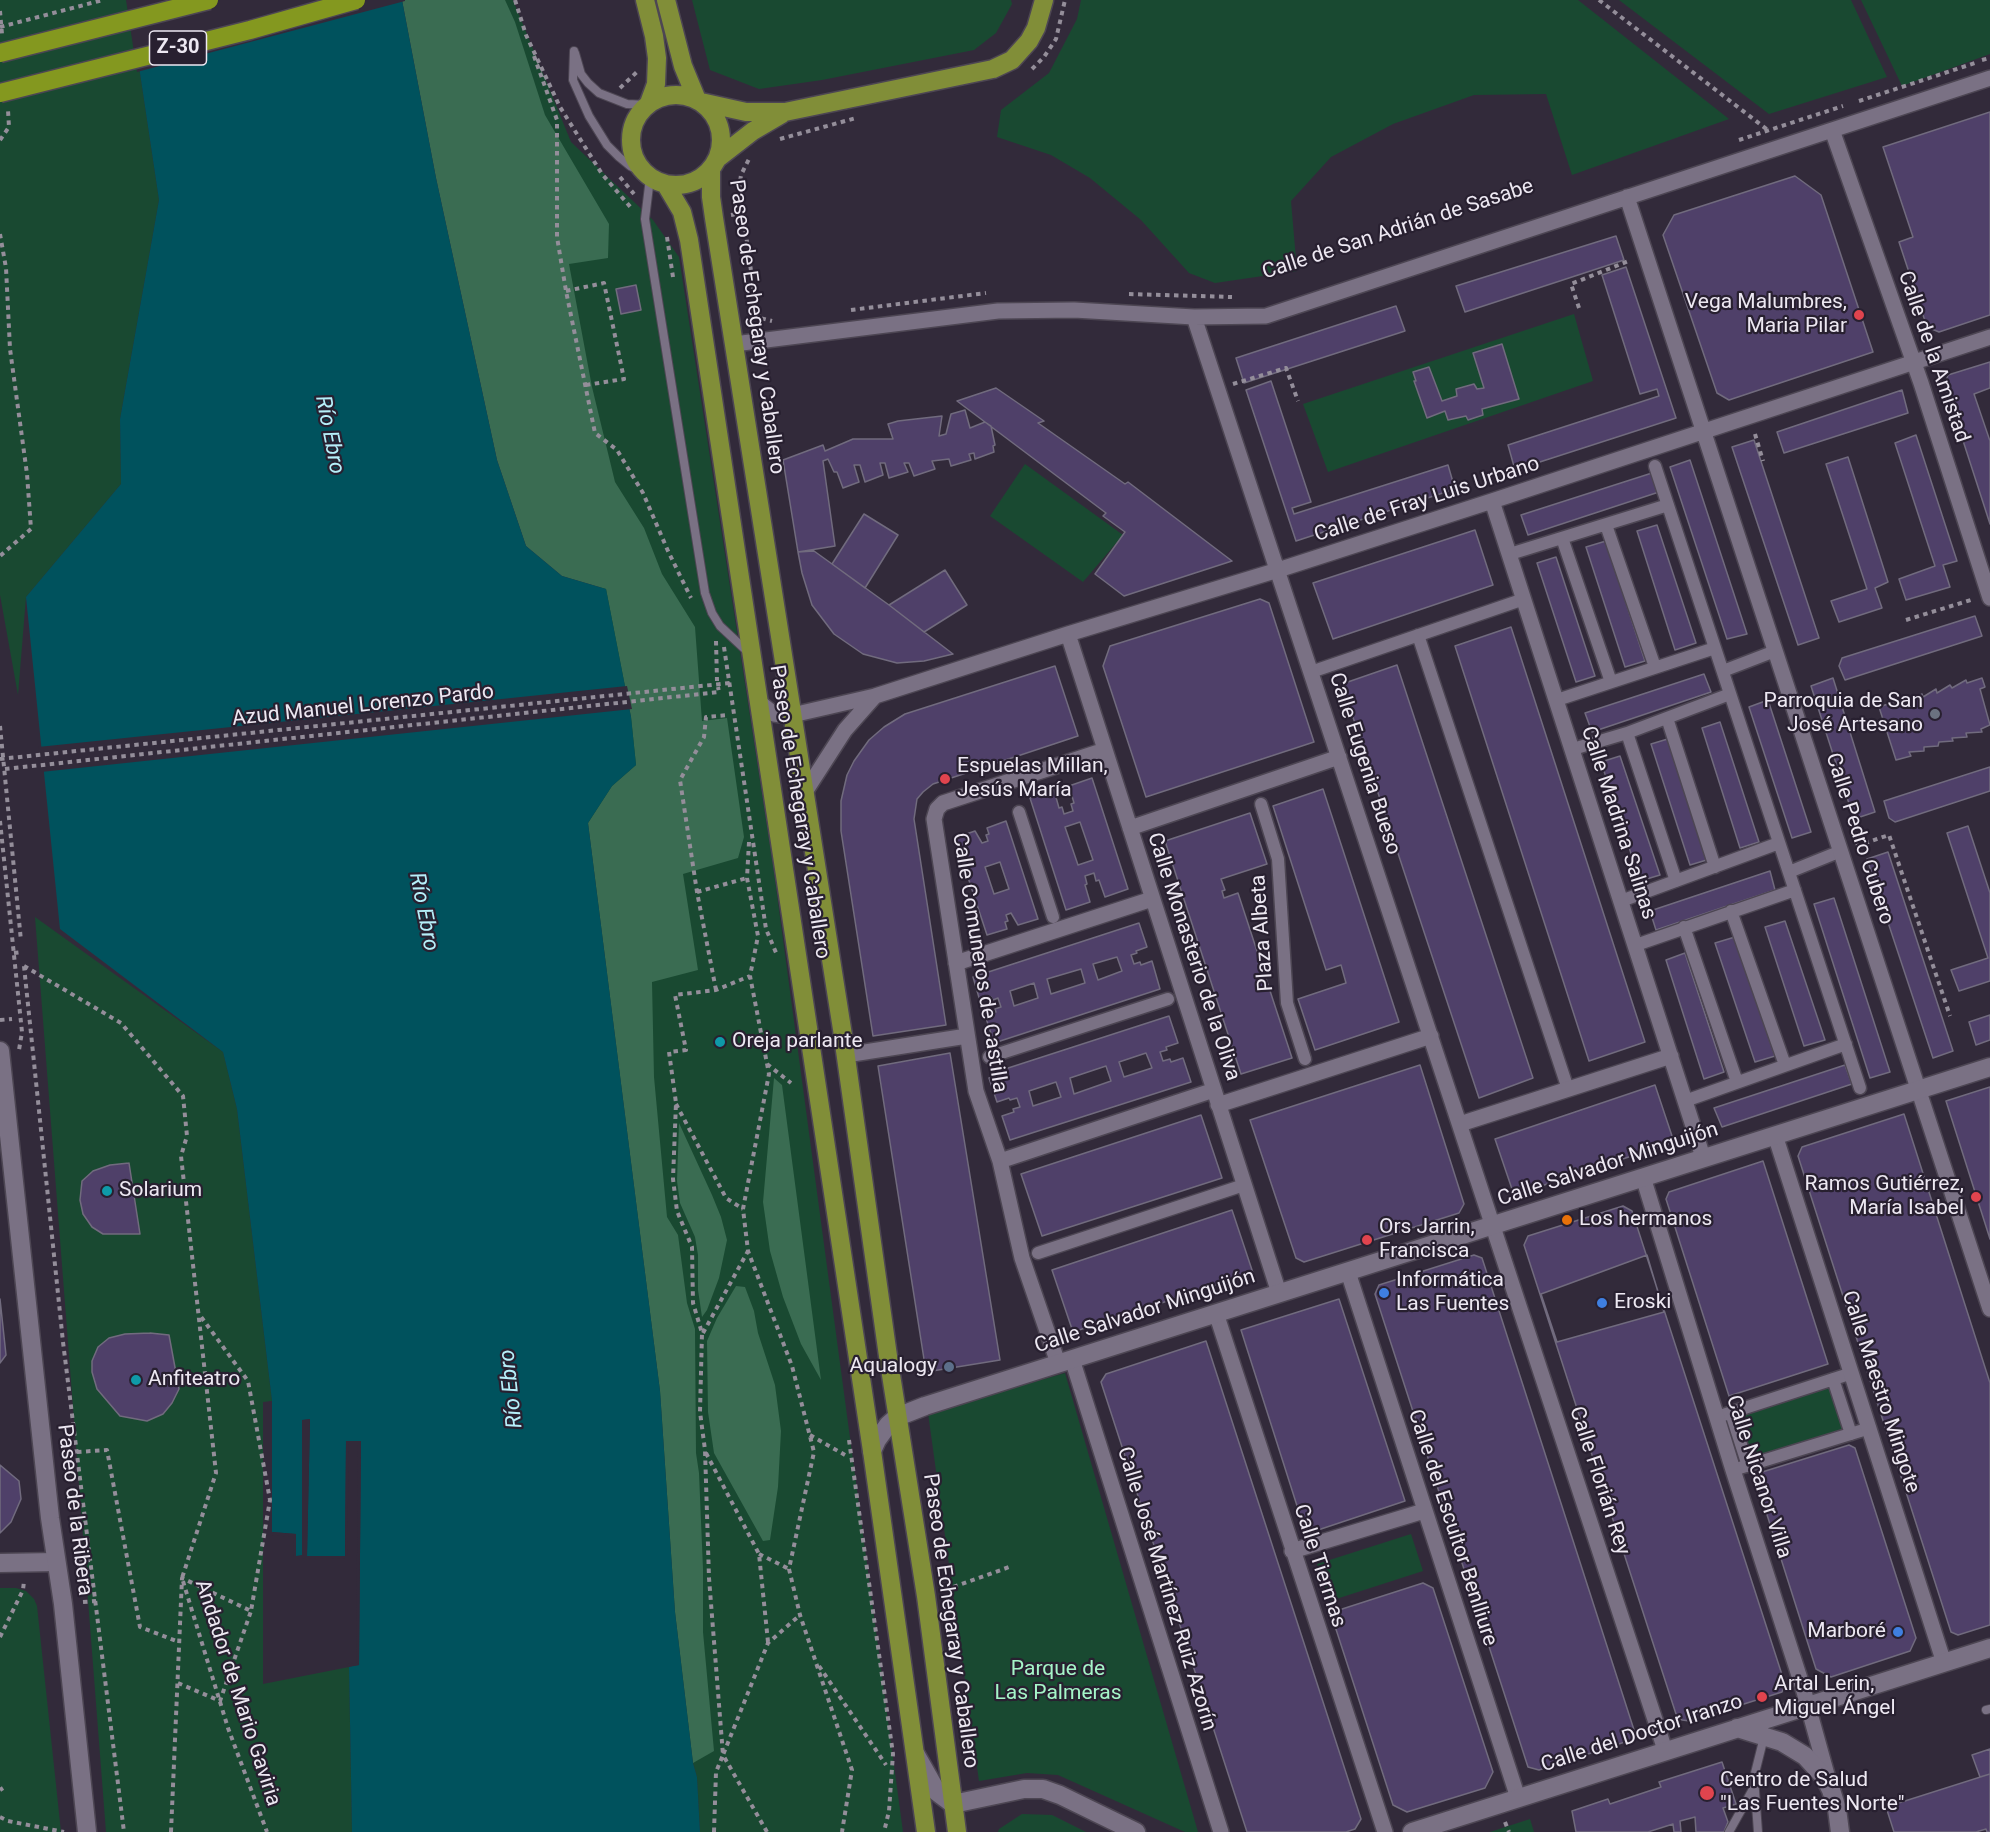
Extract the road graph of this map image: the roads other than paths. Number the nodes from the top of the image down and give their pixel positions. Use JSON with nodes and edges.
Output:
{"nodes":[{"id":1,"x":209,"y":0,"type":"edge"},
{"id":2,"x":356,"y":0,"type":"edge"},
{"id":3,"x":645,"y":0,"type":"edge"},
{"id":4,"x":666,"y":0,"type":"edge"},
{"id":5,"x":1031,"y":0,"type":"edge"},
{"id":6,"x":1044,"y":0,"type":"edge"},
{"id":7,"x":0,"y":53,"type":"edge"},
{"id":8,"x":977,"y":72,"type":"junction"},
{"id":9,"x":1990,"y":78,"type":"edge"},
{"id":10,"x":0,"y":93,"type":"edge"},
{"id":11,"x":699,"y":101,"type":"junction"},
{"id":12,"x":648,"y":104,"type":"junction"},
{"id":13,"x":785,"y":112,"type":"junction"},
{"id":14,"x":1832,"y":130,"type":"junction"},
{"id":15,"x":714,"y":164,"type":"junction"},
{"id":16,"x":653,"y":178,"type":"junction"},
{"id":17,"x":1627,"y":197,"type":"junction"},
{"id":18,"x":1194,"y":317,"type":"junction"},
{"id":19,"x":1990,"y":337,"type":"edge"},
{"id":20,"x":734,"y":344,"type":"junction"},
{"id":21,"x":1914,"y":363,"type":"junction"},
{"id":22,"x":1704,"y":432,"type":"junction"},
{"id":23,"x":1655,"y":466,"type":"dead end"},
{"id":24,"x":1492,"y":501,"type":"junction"},
{"id":25,"x":1668,"y":506,"type":"junction"},
{"id":26,"x":1606,"y":525,"type":"junction"},
{"id":27,"x":1562,"y":538,"type":"junction"},
{"id":28,"x":1510,"y":554,"type":"junction"},
{"id":29,"x":1278,"y":570,"type":"junction"},
{"id":30,"x":1984,"y":598,"type":"edge"},
{"id":31,"x":1524,"y":599,"type":"junction"},
{"id":32,"x":1068,"y":634,"type":"junction"},
{"id":33,"x":1418,"y":635,"type":"junction"},
{"id":34,"x":1715,"y":648,"type":"junction"},
{"id":35,"x":1775,"y":651,"type":"junction"},
{"id":36,"x":753,"y":656,"type":"junction"},
{"id":37,"x":1655,"y":667,"type":"junction"},
{"id":38,"x":1723,"y":671,"type":"junction"},
{"id":39,"x":1311,"y":672,"type":"junction"},
{"id":40,"x":1611,"y":682,"type":"junction"},
{"id":41,"x":1731,"y":694,"type":"junction"},
{"id":42,"x":874,"y":696,"type":"junction"},
{"id":43,"x":1557,"y":700,"type":"junction"},
{"id":44,"x":760,"y":703,"type":"junction"},
{"id":45,"x":794,"y":716,"type":"junction"},
{"id":46,"x":1667,"y":718,"type":"junction"},
{"id":47,"x":1627,"y":733,"type":"junction"},
{"id":48,"x":1572,"y":749,"type":"junction"},
{"id":49,"x":1105,"y":750,"type":"junction"},
{"id":50,"x":1340,"y":757,"type":"junction"},
{"id":51,"x":805,"y":792,"type":"junction"},
{"id":52,"x":1261,"y":804,"type":"dead end"},
{"id":53,"x":1019,"y":812,"type":"dead end"},
{"id":54,"x":1130,"y":828,"type":"junction"},
{"id":55,"x":1779,"y":843,"type":"junction"},
{"id":56,"x":1841,"y":851,"type":"junction"},
{"id":57,"x":1715,"y":867,"type":"junction"},
{"id":58,"x":1789,"y":872,"type":"junction"},
{"id":59,"x":1676,"y":881,"type":"junction"},
{"id":60,"x":1795,"y":890,"type":"junction"},
{"id":61,"x":1152,"y":899,"type":"junction"},
{"id":62,"x":1621,"y":901,"type":"junction"},
{"id":63,"x":1731,"y":911,"type":"junction"},
{"id":64,"x":1053,"y":917,"type":"dead end"},
{"id":65,"x":1684,"y":927,"type":"junction"},
{"id":66,"x":1635,"y":945,"type":"junction"},
{"id":67,"x":956,"y":963,"type":"junction"},
{"id":68,"x":1168,"y":999,"type":"dead end"},
{"id":69,"x":967,"y":1036,"type":"junction"},
{"id":70,"x":1431,"y":1036,"type":"junction"},
{"id":71,"x":1846,"y":1044,"type":"junction"},
{"id":72,"x":0,"y":1051,"type":"edge"},
{"id":73,"x":846,"y":1055,"type":"junction"},
{"id":74,"x":1671,"y":1056,"type":"junction"},
{"id":75,"x":989,"y":1057,"type":"dead end"},
{"id":76,"x":1305,"y":1059,"type":"dead end"},
{"id":77,"x":1785,"y":1065,"type":"junction"},
{"id":78,"x":1990,"y":1067,"type":"edge"},
{"id":79,"x":1737,"y":1082,"type":"junction"},
{"id":80,"x":2,"y":1086,"type":"edge"},
{"id":81,"x":1860,"y":1088,"type":"dead end"},
{"id":82,"x":1568,"y":1089,"type":"junction"},
{"id":83,"x":1919,"y":1089,"type":"junction"},
{"id":84,"x":1216,"y":1097,"type":"junction"},
{"id":85,"x":1685,"y":1101,"type":"junction"},
{"id":86,"x":1460,"y":1124,"type":"junction"},
{"id":87,"x":1775,"y":1135,"type":"junction"},
{"id":88,"x":1703,"y":1157,"type":"junction"},
{"id":89,"x":1000,"y":1161,"type":"junction"},
{"id":90,"x":1643,"y":1177,"type":"junction"},
{"id":91,"x":1244,"y":1185,"type":"junction"},
{"id":92,"x":1493,"y":1225,"type":"junction"},
{"id":93,"x":1038,"y":1253,"type":"dead end"},
{"id":94,"x":1348,"y":1272,"type":"junction"},
{"id":95,"x":1279,"y":1293,"type":"junction"},
{"id":96,"x":1990,"y":1309,"type":"edge"},
{"id":97,"x":1216,"y":1313,"type":"junction"},
{"id":98,"x":1065,"y":1361,"type":"junction"},
{"id":99,"x":1852,"y":1373,"type":"junction"},
{"id":100,"x":1833,"y":1379,"type":"junction"},
{"id":101,"x":1724,"y":1415,"type":"junction"},
{"id":102,"x":897,"y":1417,"type":"junction"},
{"id":103,"x":1870,"y":1428,"type":"junction"},
{"id":104,"x":1851,"y":1434,"type":"junction"},
{"id":105,"x":872,"y":1450,"type":"junction"},
{"id":106,"x":1740,"y":1468,"type":"junction"},
{"id":107,"x":1424,"y":1511,"type":"junction"},
{"id":108,"x":1292,"y":1551,"type":"junction"},
{"id":109,"x":56,"y":1562,"type":"junction"},
{"id":110,"x":0,"y":1563,"type":"edge"},
{"id":111,"x":1990,"y":1648,"type":"edge"},
{"id":112,"x":1944,"y":1662,"type":"junction"},
{"id":113,"x":1808,"y":1706,"type":"junction"},
{"id":114,"x":1737,"y":1728,"type":"junction"},
{"id":115,"x":1764,"y":1736,"type":"junction"},
{"id":116,"x":1665,"y":1750,"type":"junction"},
{"id":117,"x":915,"y":1754,"type":"junction"},
{"id":118,"x":1754,"y":1788,"type":"junction"},
{"id":119,"x":1832,"y":1790,"type":"junction"},
{"id":120,"x":1518,"y":1798,"type":"junction"},
{"id":121,"x":953,"y":1804,"type":"junction"},
{"id":122,"x":87,"y":1832,"type":"edge"},
{"id":123,"x":926,"y":1832,"type":"edge"},
{"id":124,"x":957,"y":1832,"type":"edge"},
{"id":125,"x":1136,"y":1832,"type":"edge"},
{"id":126,"x":1221,"y":1832,"type":"edge"},
{"id":127,"x":1385,"y":1832,"type":"edge"},
{"id":128,"x":1412,"y":1832,"type":"edge"},
{"id":129,"x":1729,"y":1832,"type":"edge"},
{"id":130,"x":1758,"y":1832,"type":"edge"},
{"id":131,"x":1840,"y":1832,"type":"edge"}],
"edges":[{"from":1,"to":7,"type":"highway","number":"Z-30","bridge":true},
{"from":2,"to":10,"type":"highway","number":"Z-30","bridge":true},
{"from":3,"to":12,"type":"main road"},
{"from":4,"to":11,"type":"main road"},
{"from":5,"to":8,"type":"main road"},
{"from":6,"to":8,"type":"main road"},
{"from":8,"to":13,"type":"main road"},
{"from":9,"to":14,"type":"street","name":"Calle de San Adrián de Sasabe"},
{"from":11,"to":12,"type":"main road"},
{"from":11,"to":13,"type":"main road"},
{"from":11,"to":15,"type":"main road"},
{"from":12,"to":16,"type":"main road"},
{"from":12,"to":16,"type":"lane"},
{"from":13,"to":15,"type":"main road"},
{"from":14,"to":17,"type":"street","name":"Calle de San Adrián de Sasabe"},
{"from":14,"to":21,"type":"street","name":"Calle de la Amistad"},
{"from":15,"to":16,"type":"main road"},
{"from":15,"to":20,"type":"main road","name":"Paseo de Echegaray y Caballero"},
{"from":16,"to":36,"type":"main road","name":"Paseo de Echegaray y Caballero"},
{"from":16,"to":36,"type":"lane"},
{"from":17,"to":18,"type":"street","name":"Calle de San Adrián de Sasabe"},
{"from":17,"to":22,"type":"street","name":"Calle Pedro Cubero"},
{"from":18,"to":20,"type":"street","name":"Calle de San Adrián de Sasabe"},
{"from":18,"to":29,"type":"street","name":"Calle Eugenia Bueso"},
{"from":19,"to":21,"type":"street","name":"Calle de Fray Luis Urbano"},
{"from":20,"to":45,"type":"main road","name":"Paseo de Echegaray y Caballero"},
{"from":21,"to":22,"type":"street","name":"Calle de Fray Luis Urbano"},
{"from":21,"to":30,"type":"street","name":"Calle de la Amistad"},
{"from":22,"to":24,"type":"street","name":"Calle de Fray Luis Urbano"},
{"from":22,"to":35,"type":"street","name":"Calle Pedro Cubero"},
{"from":23,"to":25,"type":"street"},
{"from":24,"to":28,"type":"street","name":"Calle Madrina Salinas"},
{"from":24,"to":29,"type":"street","name":"Calle de Fray Luis Urbano"},
{"from":25,"to":26,"type":"street"},
{"from":25,"to":34,"type":"street"},
{"from":26,"to":27,"type":"street"},
{"from":26,"to":37,"type":"street"},
{"from":27,"to":28,"type":"street"},
{"from":27,"to":40,"type":"street"},
{"from":28,"to":31,"type":"street","name":"Calle Madrina Salinas"},
{"from":29,"to":32,"type":"street","name":"Calle de Fray Luis Urbano"},
{"from":29,"to":39,"type":"street","name":"Calle Eugenia Bueso"},
{"from":31,"to":33,"type":"street"},
{"from":31,"to":43,"type":"street","name":"Calle Madrina Salinas"},
{"from":32,"to":42,"type":"street","name":"Calle de Fray Luis Urbano"},
{"from":32,"to":49,"type":"street","name":"Calle Monasterio de la Oliva"},
{"from":33,"to":39,"type":"street"},
{"from":33,"to":82,"type":"street"},
{"from":34,"to":37,"type":"street"},
{"from":34,"to":38,"type":"street"},
{"from":35,"to":38,"type":"street"},
{"from":35,"to":56,"type":"street","name":"Calle Pedro Cubero"},
{"from":36,"to":44,"type":"main road","name":"Paseo de Echegaray y Caballero"},
{"from":37,"to":40,"type":"street"},
{"from":38,"to":41,"type":"street"},
{"from":39,"to":50,"type":"street","name":"Calle Eugenia Bueso"},
{"from":40,"to":43,"type":"street"},
{"from":41,"to":46,"type":"street"},
{"from":41,"to":55,"type":"street"},
{"from":42,"to":45,"type":"street","name":"Calle de Fray Luis Urbano"},
{"from":42,"to":51,"type":"street"},
{"from":43,"to":48,"type":"street","name":"Calle Madrina Salinas"},
{"from":44,"to":45,"type":"street"},
{"from":44,"to":105,"type":"main road","name":"Paseo de Echegaray y Caballero"},
{"from":45,"to":51,"type":"main road","name":"Paseo de Echegaray y Caballero"},
{"from":46,"to":47,"type":"street"},
{"from":46,"to":57,"type":"street"},
{"from":47,"to":48,"type":"street"},
{"from":47,"to":59,"type":"street"},
{"from":48,"to":62,"type":"street","name":"Calle Madrina Salinas"},
{"from":49,"to":54,"type":"street","name":"Calle Monasterio de la Oliva"},
{"from":49,"to":67,"type":"street","name":"Calle Comuneros de Castilla"},
{"from":50,"to":54,"type":"street"},
{"from":50,"to":70,"type":"street","name":"Calle Eugenia Bueso"},
{"from":51,"to":73,"type":"main road","name":"Paseo de Echegaray y Caballero"},
{"from":52,"to":76,"type":"street","name":"Plaza Albeta"},
{"from":53,"to":64,"type":"street"},
{"from":54,"to":61,"type":"street","name":"Calle Monasterio de la Oliva"},
{"from":55,"to":57,"type":"street"},
{"from":55,"to":58,"type":"street"},
{"from":56,"to":58,"type":"street"},
{"from":56,"to":83,"type":"street","name":"Calle Pedro Cubero"},
{"from":57,"to":59,"type":"street"},
{"from":58,"to":60,"type":"street"},
{"from":59,"to":62,"type":"street"},
{"from":60,"to":63,"type":"street"},
{"from":60,"to":71,"type":"street"},
{"from":61,"to":67,"type":"street"},
{"from":61,"to":84,"type":"street","name":"Calle Monasterio de la Oliva"},
{"from":62,"to":66,"type":"street","name":"Calle Madrina Salinas"},
{"from":63,"to":65,"type":"street"},
{"from":63,"to":77,"type":"street"},
{"from":65,"to":66,"type":"street"},
{"from":65,"to":79,"type":"street"},
{"from":66,"to":74,"type":"street","name":"Calle Madrina Salinas"},
{"from":67,"to":69,"type":"street","name":"Calle Comuneros de Castilla"},
{"from":68,"to":75,"type":"street"},
{"from":69,"to":73,"type":"street"},
{"from":69,"to":89,"type":"street","name":"Calle Comuneros de Castilla"},
{"from":70,"to":84,"type":"street"},
{"from":70,"to":86,"type":"street","name":"Calle Eugenia Bueso"},
{"from":71,"to":77,"type":"street"},
{"from":71,"to":81,"type":"street"},
{"from":72,"to":80,"type":"street","name":"Paseo de la Ribera"},
{"from":73,"to":102,"type":"main road","name":"Paseo de Echegaray y Caballero"},
{"from":74,"to":82,"type":"street"},
{"from":74,"to":85,"type":"street","name":"Calle Madrina Salinas"},
{"from":77,"to":79,"type":"street"},
{"from":78,"to":83,"type":"street","name":"Calle Salvador Minguijón"},
{"from":79,"to":85,"type":"street"},
{"from":80,"to":109,"type":"street","name":"Paseo de la Ribera"},
{"from":82,"to":86,"type":"street"},
{"from":83,"to":87,"type":"street","name":"Calle Salvador Minguijón"},
{"from":83,"to":96,"type":"street","name":"Calle Pedro Cubero"},
{"from":84,"to":89,"type":"street"},
{"from":84,"to":91,"type":"street","name":"Calle Monasterio de la Oliva"},
{"from":85,"to":88,"type":"street","name":"Calle Madrina Salinas"},
{"from":86,"to":92,"type":"street","name":"Calle Eugenia Bueso"},
{"from":87,"to":88,"type":"street","name":"Calle Salvador Minguijón"},
{"from":87,"to":99,"type":"street","name":"Calle Maestro Mingote"},
{"from":88,"to":90,"type":"street","name":"Calle Salvador Minguijón"},
{"from":89,"to":98,"type":"street","name":"Calle Comuneros de Castilla"},
{"from":90,"to":92,"type":"street","name":"Calle Salvador Minguijón"},
{"from":90,"to":101,"type":"street","name":"Calle Nicanor Villa"},
{"from":91,"to":93,"type":"street"},
{"from":91,"to":95,"type":"street","name":"Calle Monasterio de la Oliva"},
{"from":92,"to":94,"type":"street","name":"Calle Salvador Minguijón"},
{"from":92,"to":116,"type":"street","name":"Calle Florián Rey"},
{"from":94,"to":95,"type":"street","name":"Calle Salvador Minguijón"},
{"from":94,"to":107,"type":"street","name":"Calle del Escultor Benlliure"},
{"from":95,"to":97,"type":"street","name":"Calle Salvador Minguijón"},
{"from":97,"to":98,"type":"street","name":"Calle Salvador Minguijón"},
{"from":97,"to":108,"type":"street","name":"Calle Tiermas"},
{"from":98,"to":102,"type":"street","name":"Calle Salvador Minguijón"},
{"from":98,"to":126,"type":"street","name":"Calle José Martínez Ruiz Azorín"},
{"from":99,"to":100,"type":"street"},
{"from":99,"to":103,"type":"street","name":"Calle Maestro Mingote"},
{"from":100,"to":101,"type":"street"},
{"from":100,"to":104,"type":"street"},
{"from":101,"to":106,"type":"street","name":"Calle Nicanor Villa"},
{"from":102,"to":105,"type":"street"},
{"from":102,"to":121,"type":"main road","name":"Paseo de Echegaray y Caballero"},
{"from":103,"to":104,"type":"street"},
{"from":103,"to":112,"type":"street","name":"Calle Maestro Mingote"},
{"from":104,"to":106,"type":"street"},
{"from":105,"to":117,"type":"main road","name":"Paseo de Echegaray y Caballero"},
{"from":106,"to":113,"type":"street","name":"Calle Nicanor Villa"},
{"from":107,"to":108,"type":"street"},
{"from":107,"to":120,"type":"street","name":"Calle del Escultor Benlliure"},
{"from":108,"to":127,"type":"street","name":"Calle Tiermas"},
{"from":109,"to":110,"type":"street"},
{"from":109,"to":122,"type":"street","name":"Paseo de la Ribera"},
{"from":111,"to":112,"type":"street","name":"Calle del Doctor Iranzo"},
{"from":112,"to":113,"type":"street","name":"Calle del Doctor Iranzo"},
{"from":113,"to":114,"type":"street","name":"Calle del Doctor Iranzo"},
{"from":113,"to":119,"type":"street","name":"Calle Nicanor Villa"},
{"from":114,"to":115,"type":"street"},
{"from":114,"to":116,"type":"street","name":"Calle del Doctor Iranzo"},
{"from":115,"to":118,"type":"lane"},
{"from":115,"to":119,"type":"street"},
{"from":116,"to":120,"type":"street","name":"Calle del Doctor Iranzo"},
{"from":117,"to":121,"type":"street"},
{"from":117,"to":123,"type":"main road","name":"Paseo de Echegaray y Caballero"},
{"from":118,"to":129,"type":"lane"},
{"from":118,"to":130,"type":"lane"},
{"from":119,"to":131,"type":"street"},
{"from":120,"to":128,"type":"street","name":"Calle del Doctor Iranzo"},
{"from":121,"to":124,"type":"main road","name":"Paseo de Echegaray y Caballero"},
{"from":121,"to":125,"type":"street"}]}
